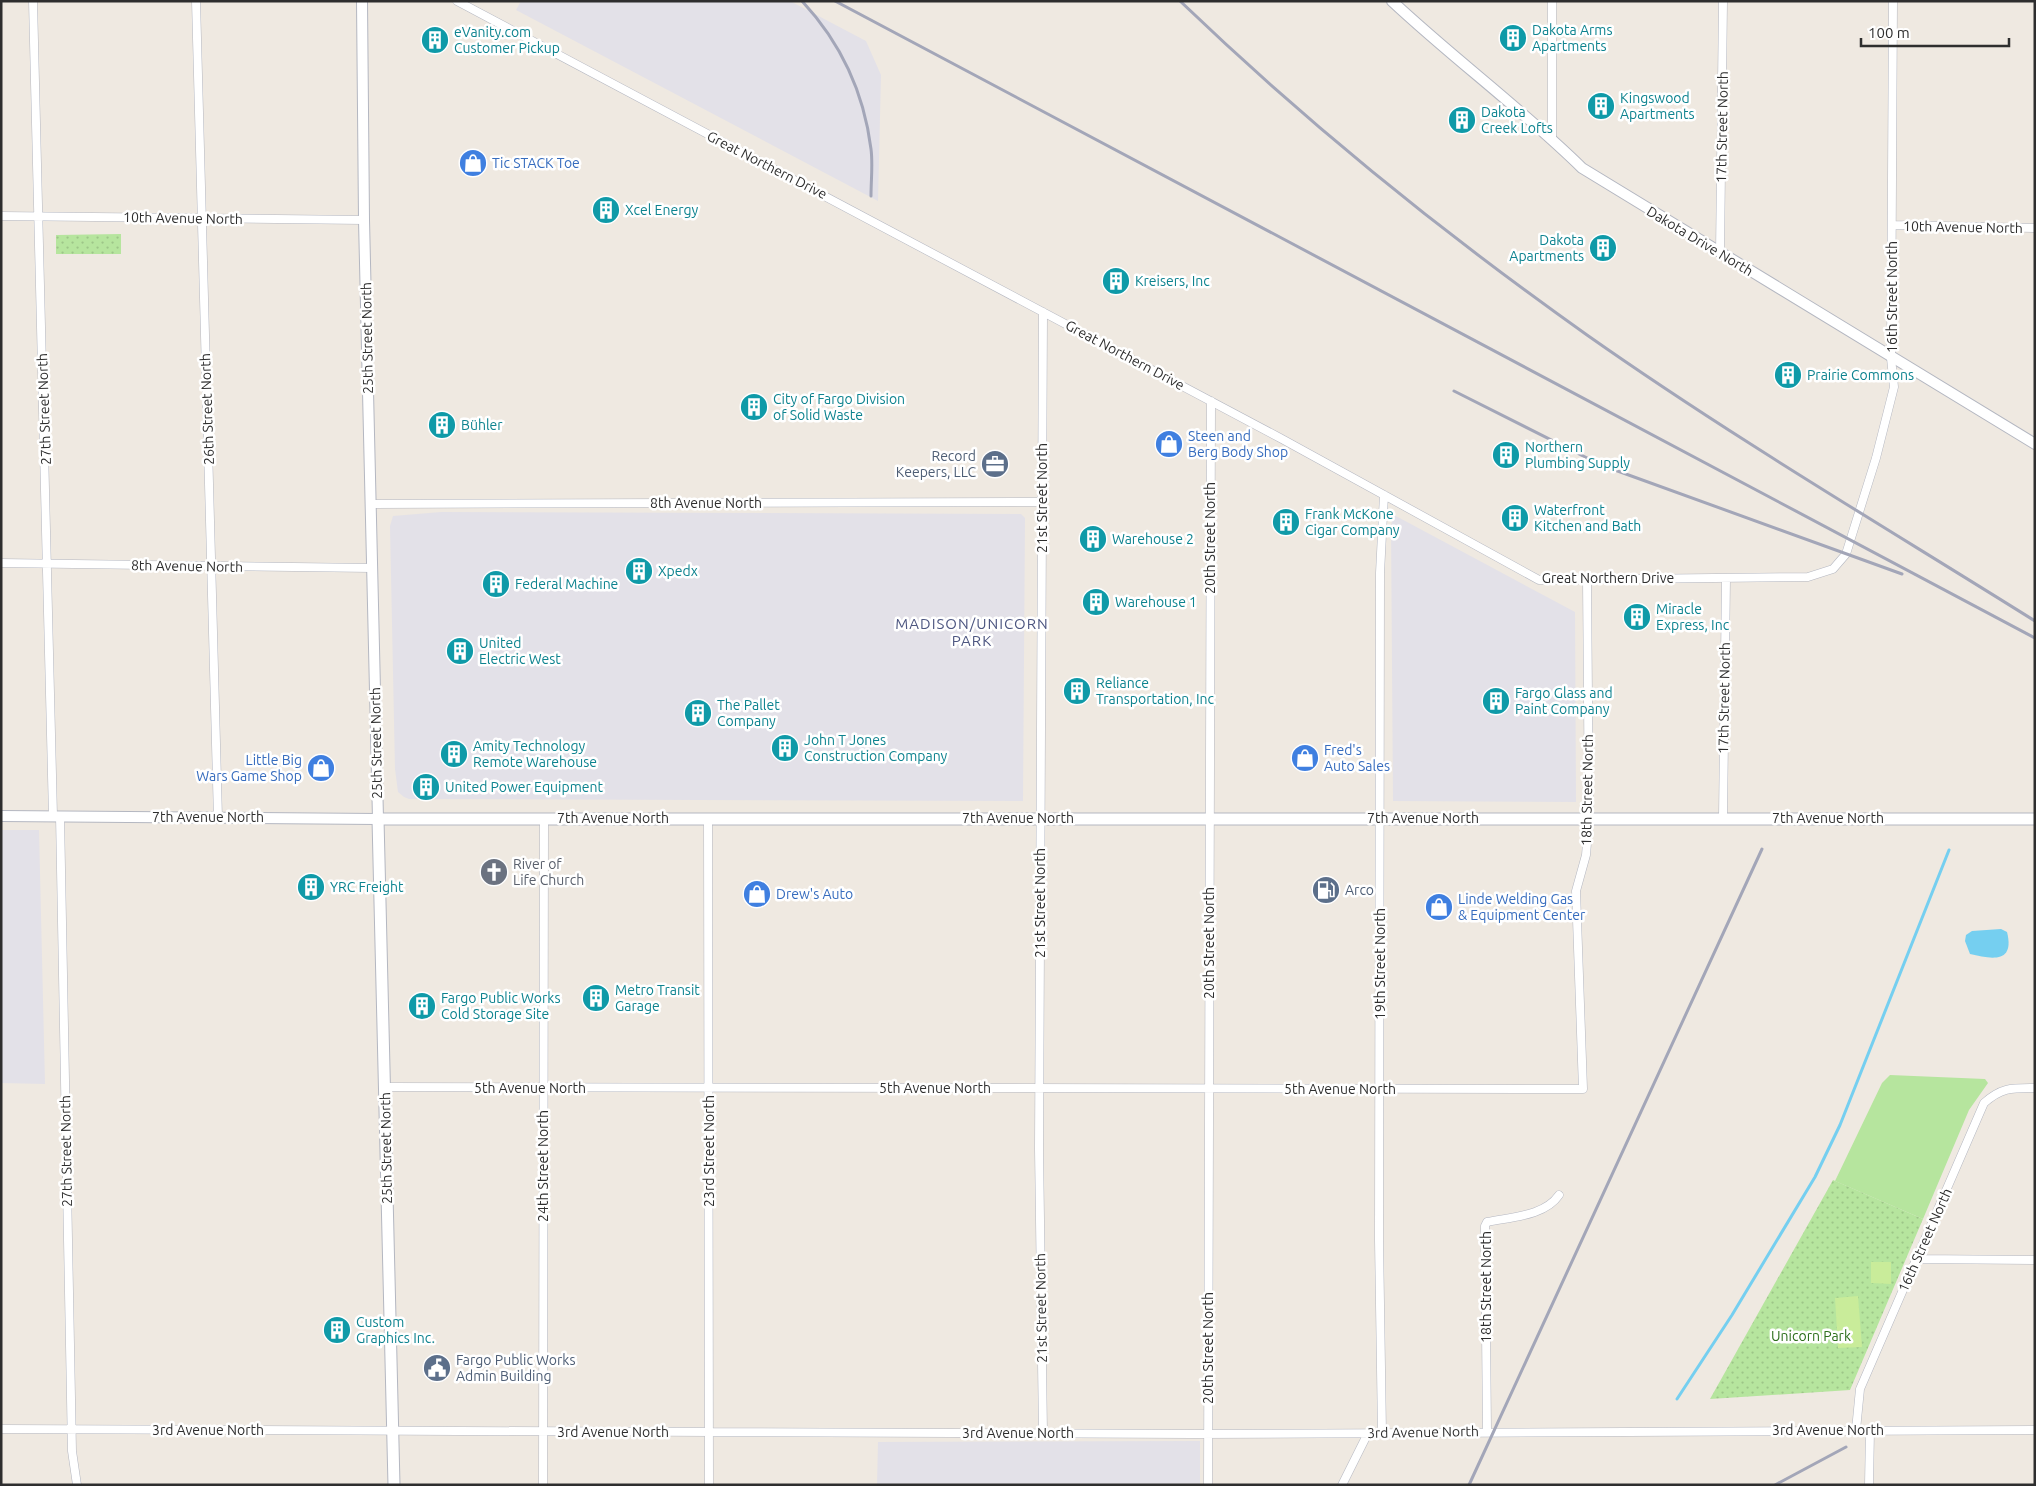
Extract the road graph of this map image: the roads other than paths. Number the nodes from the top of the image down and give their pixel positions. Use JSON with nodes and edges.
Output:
{"nodes":[{"id":1,"x":33,"y":1,"type":"edge"},
{"id":2,"x":196,"y":1,"type":"edge"},
{"id":3,"x":362,"y":1,"type":"edge"},
{"id":4,"x":457,"y":1,"type":"edge"},
{"id":5,"x":1392,"y":1,"type":"edge"},
{"id":6,"x":1552,"y":1,"type":"edge"},
{"id":7,"x":1723,"y":1,"type":"edge"},
{"id":8,"x":1893,"y":1,"type":"edge"},
{"id":9,"x":1552,"y":139,"type":"junction"},
{"id":10,"x":1,"y":216,"type":"edge"},
{"id":11,"x":39,"y":217,"type":"junction"},
{"id":12,"x":202,"y":218,"type":"junction"},
{"id":13,"x":364,"y":220,"type":"junction"},
{"id":14,"x":1892,"y":225,"type":"junction"},
{"id":15,"x":2035,"y":228,"type":"edge"},
{"id":16,"x":1720,"y":254,"type":"junction"},
{"id":17,"x":1043,"y":312,"type":"junction"},
{"id":18,"x":1891,"y":358,"type":"junction"},
{"id":19,"x":1211,"y":401,"type":"junction"},
{"id":20,"x":2035,"y":444,"type":"edge"},
{"id":21,"x":1384,"y":494,"type":"junction"},
{"id":22,"x":1042,"y":502,"type":"junction"},
{"id":23,"x":371,"y":504,"type":"junction"},
{"id":24,"x":1,"y":563,"type":"edge"},
{"id":25,"x":48,"y":565,"type":"junction"},
{"id":26,"x":212,"y":567,"type":"junction"},
{"id":27,"x":372,"y":568,"type":"junction"},
{"id":28,"x":1823,"y":574,"type":"joint"},
{"id":29,"x":1726,"y":578,"type":"junction"},
{"id":30,"x":1587,"y":579,"type":"junction"},
{"id":31,"x":1,"y":816,"type":"edge"},
{"id":32,"x":56,"y":816,"type":"junction"},
{"id":33,"x":218,"y":818,"type":"junction"},
{"id":34,"x":544,"y":818,"type":"junction"},
{"id":35,"x":708,"y":818,"type":"junction"},
{"id":36,"x":1040,"y":818,"type":"junction"},
{"id":37,"x":1209,"y":818,"type":"junction"},
{"id":38,"x":1380,"y":818,"type":"junction"},
{"id":39,"x":1723,"y":818,"type":"junction"},
{"id":40,"x":2035,"y":818,"type":"edge"},
{"id":41,"x":378,"y":819,"type":"junction"},
{"id":42,"x":1589,"y":819,"type":"junction"},
{"id":43,"x":385,"y":1088,"type":"junction"},
{"id":44,"x":543,"y":1088,"type":"junction"},
{"id":45,"x":708,"y":1088,"type":"junction"},
{"id":46,"x":1040,"y":1088,"type":"junction"},
{"id":47,"x":1209,"y":1088,"type":"junction"},
{"id":48,"x":2035,"y":1088,"type":"edge"},
{"id":49,"x":1380,"y":1089,"type":"junction"},
{"id":50,"x":1583,"y":1089,"type":"joint"},
{"id":51,"x":1559,"y":1195,"type":"dead end"},
{"id":52,"x":1916,"y":1259,"type":"junction"},
{"id":53,"x":2035,"y":1260,"type":"edge"},
{"id":54,"x":1,"y":1429,"type":"edge"},
{"id":55,"x":71,"y":1429,"type":"junction"},
{"id":56,"x":1856,"y":1430,"type":"junction"},
{"id":57,"x":1870,"y":1430,"type":"junction"},
{"id":58,"x":2035,"y":1430,"type":"edge"},
{"id":59,"x":393,"y":1431,"type":"junction"},
{"id":60,"x":1487,"y":1431,"type":"junction"},
{"id":61,"x":543,"y":1432,"type":"junction"},
{"id":62,"x":709,"y":1432,"type":"junction"},
{"id":63,"x":1043,"y":1433,"type":"junction"},
{"id":64,"x":1368,"y":1433,"type":"junction"},
{"id":65,"x":1382,"y":1433,"type":"junction"},
{"id":66,"x":1208,"y":1434,"type":"junction"},
{"id":67,"x":76,"y":1485,"type":"edge"},
{"id":68,"x":394,"y":1485,"type":"edge"},
{"id":69,"x":543,"y":1485,"type":"edge"},
{"id":70,"x":709,"y":1485,"type":"edge"},
{"id":71,"x":1208,"y":1485,"type":"edge"},
{"id":72,"x":1342,"y":1485,"type":"edge"},
{"id":73,"x":1869,"y":1485,"type":"edge"}],
"edges":[{"from":1,"to":11,"type":"street","name":"27th Street North"},
{"from":2,"to":12,"type":"street","name":"26th Street North"},
{"from":3,"to":13,"type":"street","name":"25th Street North"},
{"from":4,"to":17,"type":"street","name":"Great Northern Drive"},
{"from":5,"to":9,"type":"street","name":"Dakota Drive North"},
{"from":6,"to":9,"type":"street"},
{"from":7,"to":16,"type":"street","name":"17th Street North"},
{"from":8,"to":14,"type":"street","name":"16th Street North"},
{"from":9,"to":16,"type":"street","name":"Dakota Drive North"},
{"from":10,"to":11,"type":"street","name":"10th Avenue North"},
{"from":11,"to":12,"type":"street","name":"10th Avenue North"},
{"from":11,"to":25,"type":"street","name":"27th Street North"},
{"from":12,"to":13,"type":"street","name":"10th Avenue North"},
{"from":12,"to":26,"type":"street","name":"26th Street North"},
{"from":13,"to":23,"type":"street","name":"25th Street North"},
{"from":14,"to":15,"type":"street","name":"10th Avenue North"},
{"from":14,"to":18,"type":"street","name":"16th Street North"},
{"from":16,"to":18,"type":"street","name":"Dakota Drive North"},
{"from":17,"to":19,"type":"street","name":"Great Northern Drive"},
{"from":17,"to":22,"type":"street","name":"21st Street North"},
{"from":18,"to":20,"type":"street","name":"Dakota Drive North"},
{"from":18,"to":28,"type":"street","name":"16th Street North"},
{"from":19,"to":21,"type":"street","name":"Great Northern Drive"},
{"from":19,"to":37,"type":"street","name":"20th Street North"},
{"from":21,"to":30,"type":"street","name":"Great Northern Drive"},
{"from":21,"to":38,"type":"street","name":"19th Street North"},
{"from":22,"to":23,"type":"street","name":"8th Avenue North"},
{"from":22,"to":36,"type":"street","name":"21st Street North"},
{"from":23,"to":27,"type":"street","name":"25th Street North"},
{"from":24,"to":25,"type":"street","name":"8th Avenue North"},
{"from":25,"to":26,"type":"street","name":"8th Avenue North"},
{"from":25,"to":32,"type":"street","name":"27th Street North"},
{"from":26,"to":27,"type":"street","name":"8th Avenue North"},
{"from":26,"to":33,"type":"street","name":"26th Street North"},
{"from":27,"to":41,"type":"street","name":"25th Street North"},
{"from":28,"to":29,"type":"street","name":"Great Northern Drive"},
{"from":29,"to":30,"type":"street","name":"Great Northern Drive"},
{"from":29,"to":39,"type":"street","name":"17th Street North"},
{"from":30,"to":42,"type":"street","name":"18th Street North"},
{"from":31,"to":32,"type":"street","name":"7th Avenue North"},
{"from":32,"to":33,"type":"street","name":"7th Avenue North"},
{"from":32,"to":55,"type":"street","name":"27th Street North"},
{"from":33,"to":41,"type":"street","name":"7th Avenue North"},
{"from":34,"to":35,"type":"main road","name":"7th Avenue North"},
{"from":34,"to":41,"type":"main road","name":"7th Avenue North"},
{"from":34,"to":44,"type":"street","name":"24th Street North"},
{"from":35,"to":36,"type":"main road","name":"7th Avenue North"},
{"from":35,"to":45,"type":"street","name":"23rd Street North"},
{"from":36,"to":37,"type":"main road","name":"7th Avenue North"},
{"from":36,"to":46,"type":"street","name":"21st Street North"},
{"from":37,"to":38,"type":"main road","name":"7th Avenue North"},
{"from":37,"to":47,"type":"street","name":"20th Street North"},
{"from":38,"to":42,"type":"main road","name":"7th Avenue North"},
{"from":38,"to":49,"type":"street","name":"19th Street North"},
{"from":39,"to":40,"type":"main road","name":"7th Avenue North"},
{"from":39,"to":42,"type":"main road","name":"7th Avenue North"},
{"from":41,"to":43,"type":"main road","name":"25th Street North"},
{"from":42,"to":50,"type":"street","name":"18th Street North"},
{"from":43,"to":44,"type":"street","name":"5th Avenue North"},
{"from":43,"to":59,"type":"main road","name":"25th Street North"},
{"from":44,"to":45,"type":"street","name":"5th Avenue North"},
{"from":44,"to":61,"type":"street","name":"24th Street North"},
{"from":45,"to":46,"type":"street","name":"5th Avenue North"},
{"from":45,"to":62,"type":"street","name":"23rd Street North"},
{"from":46,"to":47,"type":"street","name":"5th Avenue North"},
{"from":46,"to":63,"type":"street","name":"21st Street North"},
{"from":47,"to":49,"type":"street","name":"5th Avenue North"},
{"from":47,"to":66,"type":"street","name":"20th Street North"},
{"from":48,"to":52,"type":"street","name":"16th Street North"},
{"from":49,"to":50,"type":"street","name":"5th Avenue North"},
{"from":49,"to":65,"type":"street","name":"19th Street North"},
{"from":51,"to":60,"type":"street","name":"18th Street North"},
{"from":52,"to":53,"type":"street"},
{"from":52,"to":56,"type":"street","name":"16th Street North"},
{"from":54,"to":55,"type":"street","name":"3rd Avenue North"},
{"from":55,"to":59,"type":"street","name":"3rd Avenue North"},
{"from":55,"to":67,"type":"street","name":"27th Street North"},
{"from":56,"to":57,"type":"street","name":"3rd Avenue North"},
{"from":56,"to":60,"type":"street","name":"3rd Avenue North"},
{"from":57,"to":58,"type":"street","name":"3rd Avenue North"},
{"from":57,"to":73,"type":"street"},
{"from":59,"to":61,"type":"street","name":"3rd Avenue North"},
{"from":59,"to":68,"type":"main road","name":"25th Street North"},
{"from":60,"to":65,"type":"street","name":"3rd Avenue North"},
{"from":61,"to":62,"type":"street","name":"3rd Avenue North"},
{"from":61,"to":69,"type":"street","name":"24th Street North"},
{"from":62,"to":63,"type":"street","name":"3rd Avenue North"},
{"from":62,"to":70,"type":"street","name":"23rd Street North"},
{"from":63,"to":66,"type":"street","name":"3rd Avenue North"},
{"from":64,"to":65,"type":"street","name":"3rd Avenue North"},
{"from":64,"to":66,"type":"street","name":"3rd Avenue North"},
{"from":64,"to":72,"type":"street"},
{"from":66,"to":71,"type":"street","name":"20th Street North"}]}
